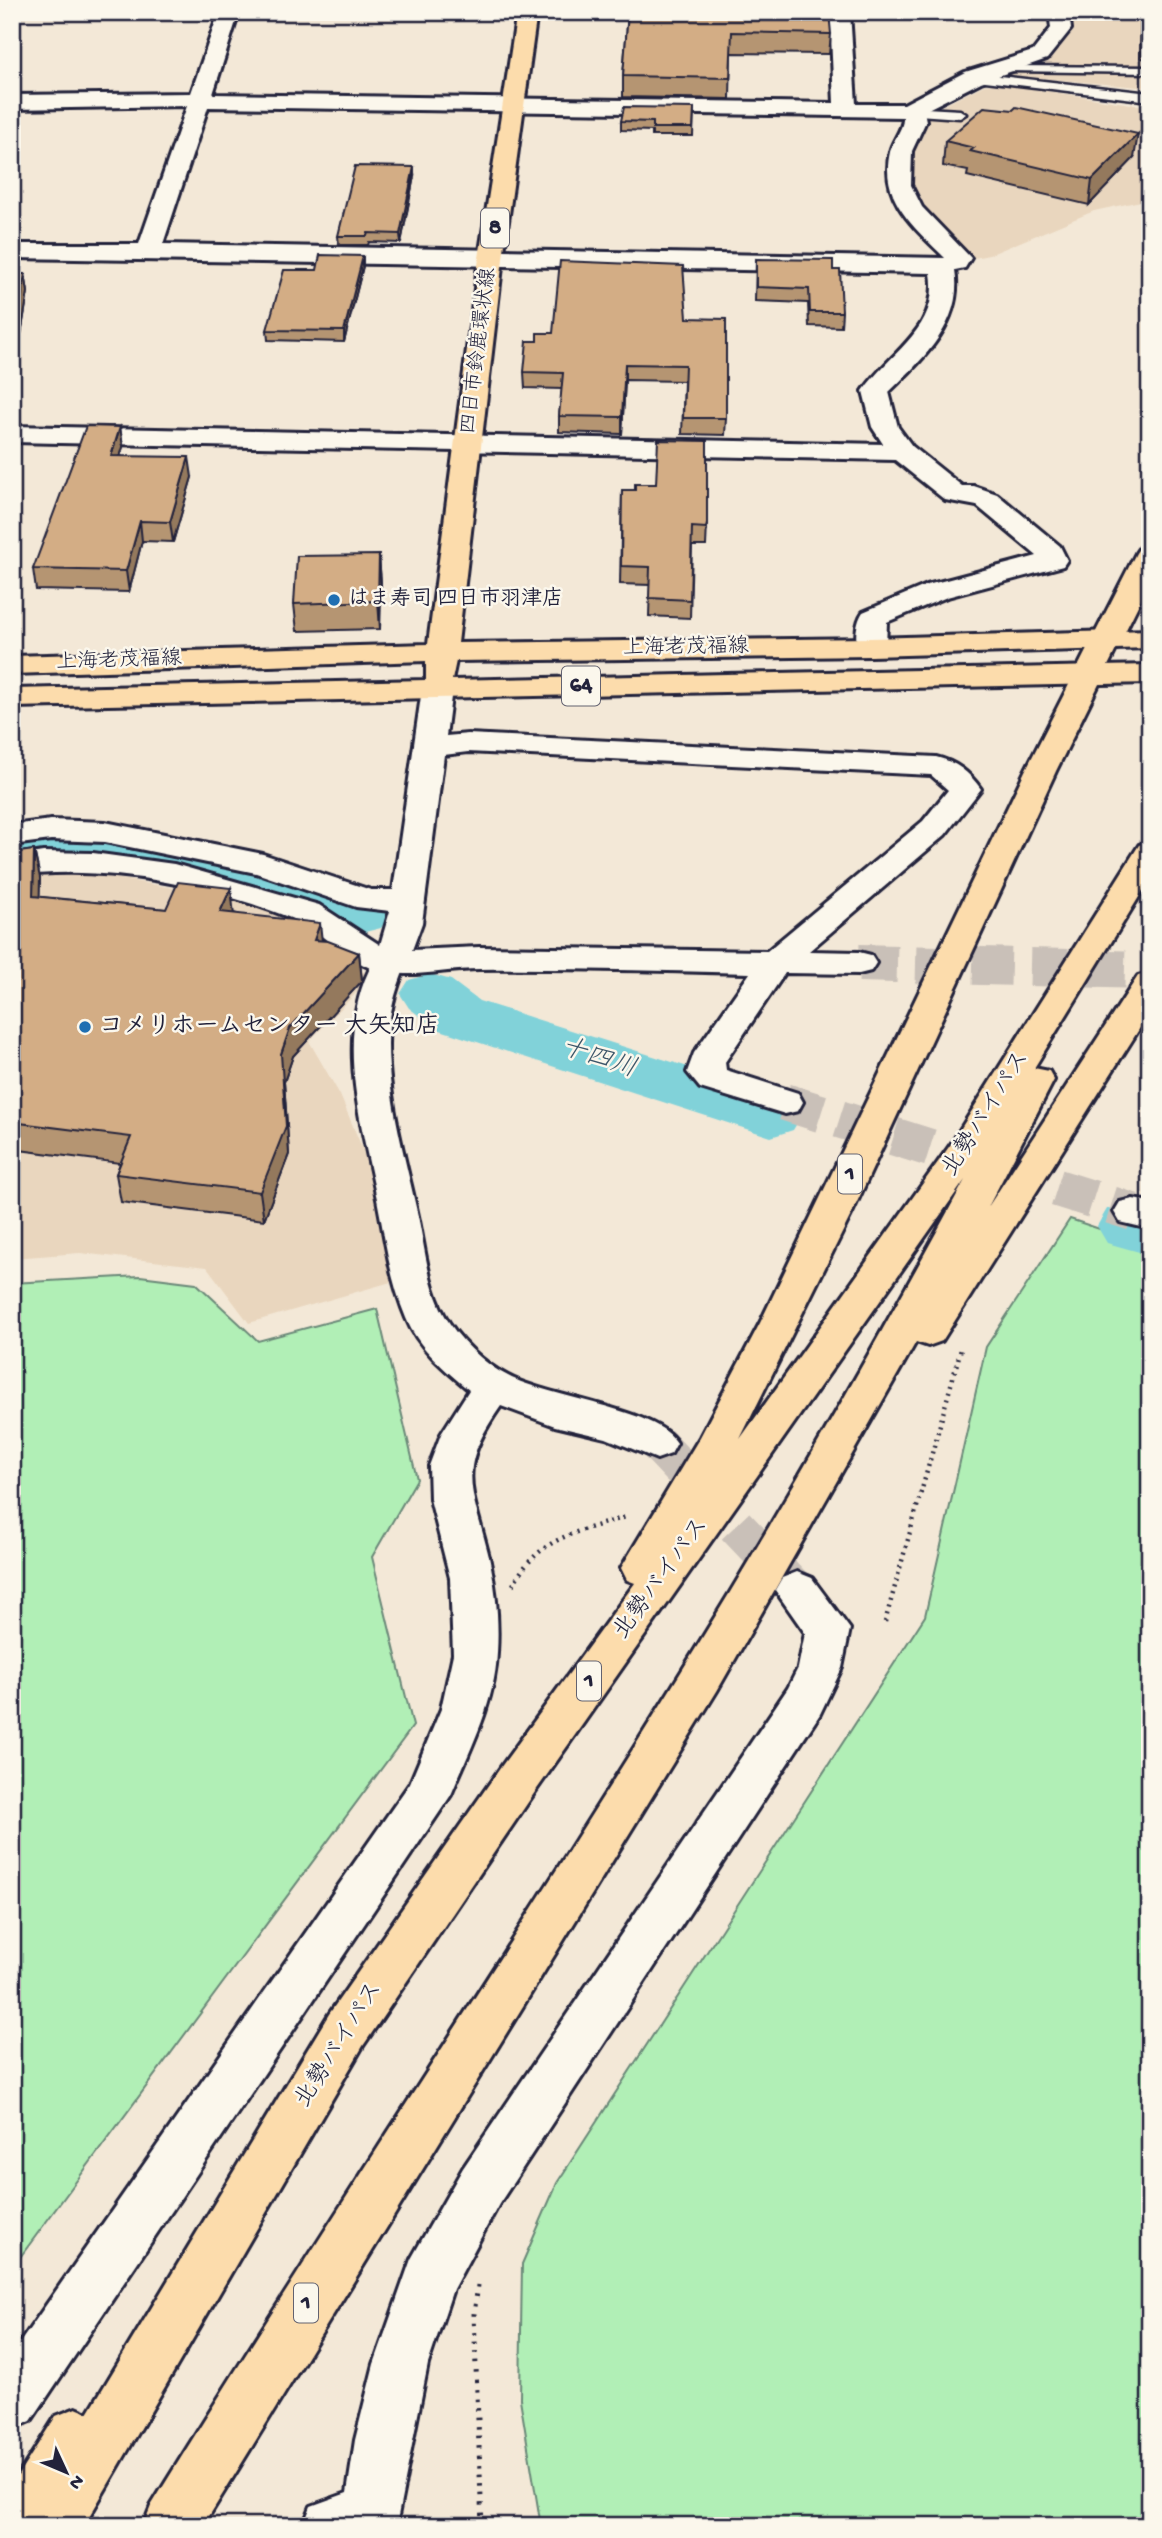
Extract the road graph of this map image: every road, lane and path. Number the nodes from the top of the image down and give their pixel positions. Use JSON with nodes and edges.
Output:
{"nodes":[{"id":1,"x":229,"y":12,"type":"edge"},
{"id":2,"x":527,"y":12,"type":"edge"},
{"id":3,"x":840,"y":12,"type":"edge"},
{"id":4,"x":1059,"y":12,"type":"edge"},
{"id":5,"x":1150,"y":70,"type":"edge"},
{"id":6,"x":982,"y":73,"type":"junction"},
{"id":7,"x":1150,"y":97,"type":"edge"},
{"id":8,"x":197,"y":100,"type":"junction"},
{"id":9,"x":12,"y":102,"type":"edge"},
{"id":10,"x":513,"y":105,"type":"junction"},
{"id":11,"x":845,"y":110,"type":"junction"},
{"id":12,"x":908,"y":111,"type":"junction"},
{"id":13,"x":960,"y":114,"type":"dead end"},
{"id":14,"x":12,"y":251,"type":"edge"},
{"id":15,"x":149,"y":251,"type":"junction"},
{"id":16,"x":491,"y":258,"type":"junction"},
{"id":17,"x":942,"y":266,"type":"junction"},
{"id":18,"x":12,"y":434,"type":"edge"},
{"id":19,"x":468,"y":444,"type":"junction"},
{"id":20,"x":902,"y":452,"type":"junction"},
{"id":21,"x":1150,"y":553,"type":"edge"},
{"id":22,"x":1104,"y":639,"type":"junction"},
{"id":23,"x":1150,"y":639,"type":"edge"},
{"id":24,"x":871,"y":647,"type":"junction"},
{"id":25,"x":442,"y":652,"type":"junction"},
{"id":26,"x":12,"y":665,"type":"edge"},
{"id":27,"x":1150,"y":674,"type":"edge"},
{"id":28,"x":1086,"y":675,"type":"junction"},
{"id":29,"x":437,"y":689,"type":"junction"},
{"id":30,"x":12,"y":698,"type":"edge"},
{"id":31,"x":429,"y":747,"type":"junction"},
{"id":32,"x":12,"y":835,"type":"edge"},
{"id":33,"x":1150,"y":852,"type":"edge"},
{"id":34,"x":129,"y":853,"type":"junction"},
{"id":35,"x":12,"y":867,"type":"edge"},
{"id":36,"x":408,"y":901,"type":"junction"},
{"id":37,"x":390,"y":962,"type":"junction"},
{"id":38,"x":775,"y":962,"type":"junction"},
{"id":39,"x":859,"y":963,"type":"tunnel mouth"},
{"id":40,"x":1150,"y":984,"type":"edge"},
{"id":41,"x":785,"y":1102,"type":"tunnel mouth"},
{"id":42,"x":961,"y":1348,"type":"dead end"},
{"id":43,"x":494,"y":1387,"type":"junction"},
{"id":44,"x":657,"y":1443,"type":"tunnel mouth"},
{"id":45,"x":640,"y":1512,"type":"dead end"},
{"id":46,"x":513,"y":1588,"type":"dead end"},
{"id":47,"x":797,"y":1590,"type":"tunnel mouth"},
{"id":48,"x":885,"y":1622,"type":"dead end"},
{"id":49,"x":702,"y":1676,"type":"junction"},
{"id":50,"x":519,"y":1778,"type":"junction"},
{"id":51,"x":345,"y":2030,"type":"junction"},
{"id":52,"x":479,"y":2275,"type":"dead end"},
{"id":53,"x":12,"y":2402,"type":"edge"},
{"id":54,"x":358,"y":2522,"type":"edge"},
{"id":55,"x":19,"y":2526,"type":"edge"},
{"id":56,"x":52,"y":2526,"type":"edge"},
{"id":57,"x":171,"y":2526,"type":"edge"},
{"id":58,"x":482,"y":2526,"type":"edge"}],
"edges":[{"from":1,"to":8,"type":"street"},
{"from":2,"to":10,"type":"main road","name":"四日市鈴鹿環状線","number":"8"},
{"from":3,"to":11,"type":"street"},
{"from":4,"to":6,"type":"street"},
{"from":5,"to":6,"type":"lane"},
{"from":6,"to":7,"type":"lane"},
{"from":6,"to":12,"type":"street"},
{"from":8,"to":9,"type":"street"},
{"from":8,"to":10,"type":"street"},
{"from":8,"to":15,"type":"street"},
{"from":10,"to":11,"type":"street"},
{"from":10,"to":16,"type":"main road","name":"四日市鈴鹿環状線","number":"8"},
{"from":11,"to":12,"type":"street"},
{"from":12,"to":13,"type":"lane"},
{"from":12,"to":17,"type":"street"},
{"from":14,"to":15,"type":"street"},
{"from":15,"to":16,"type":"street"},
{"from":16,"to":17,"type":"street"},
{"from":16,"to":19,"type":"main road","name":"四日市鈴鹿環状線","number":"8"},
{"from":17,"to":20,"type":"street"},
{"from":18,"to":19,"type":"street"},
{"from":19,"to":20,"type":"street"},
{"from":19,"to":25,"type":"main road","name":"四日市鈴鹿環状線","number":"8"},
{"from":20,"to":24,"type":"street"},
{"from":21,"to":22,"type":"main road","number":"1"},
{"from":22,"to":23,"type":"main road","name":"上海老茂福線","number":"64"},
{"from":22,"to":24,"type":"main road","name":"上海老茂福線","number":"64"},
{"from":22,"to":28,"type":"main road","number":"1"},
{"from":24,"to":25,"type":"main road","name":"上海老茂福線","number":"64"},
{"from":25,"to":26,"type":"main road","name":"上海老茂福線","number":"64"},
{"from":25,"to":29,"type":"main road","name":"四日市鈴鹿環状線","number":"8"},
{"from":27,"to":28,"type":"main road","name":"上海老茂福線","number":"64"},
{"from":28,"to":29,"type":"main road","name":"上海老茂福線","number":"64"},
{"from":28,"to":50,"type":"main road","number":"1"},
{"from":29,"to":30,"type":"main road","name":"上海老茂福線","number":"64"},
{"from":29,"to":31,"type":"street"},
{"from":31,"to":36,"type":"street"},
{"from":31,"to":38,"type":"street"},
{"from":32,"to":34,"type":"street"},
{"from":33,"to":49,"type":"main road","name":"北勢バイパス","number":"1"},
{"from":33,"to":50,"type":"main road","name":"北勢バイパス","number":"1"},
{"from":34,"to":35,"type":"street"},
{"from":34,"to":36,"type":"street"},
{"from":34,"to":37,"type":"street"},
{"from":36,"to":37,"type":"street"},
{"from":37,"to":38,"type":"street"},
{"from":37,"to":43,"type":"street"},
{"from":38,"to":39,"type":"street"},
{"from":38,"to":41,"type":"street"},
{"from":40,"to":49,"type":"main road","number":"1"},
{"from":42,"to":48,"type":"path"},
{"from":43,"to":44,"type":"street"},
{"from":43,"to":53,"type":"street"},
{"from":45,"to":46,"type":"path"},
{"from":47,"to":54,"type":"street"},
{"from":49,"to":57,"type":"main road","name":"北勢バイパス","number":"1"},
{"from":50,"to":51,"type":"main road","name":"北勢バイパス","number":"1"},
{"from":51,"to":55,"type":"main road"},
{"from":51,"to":56,"type":"main road","name":"北勢バイパス","number":"1"},
{"from":52,"to":58,"type":"path"}]}
